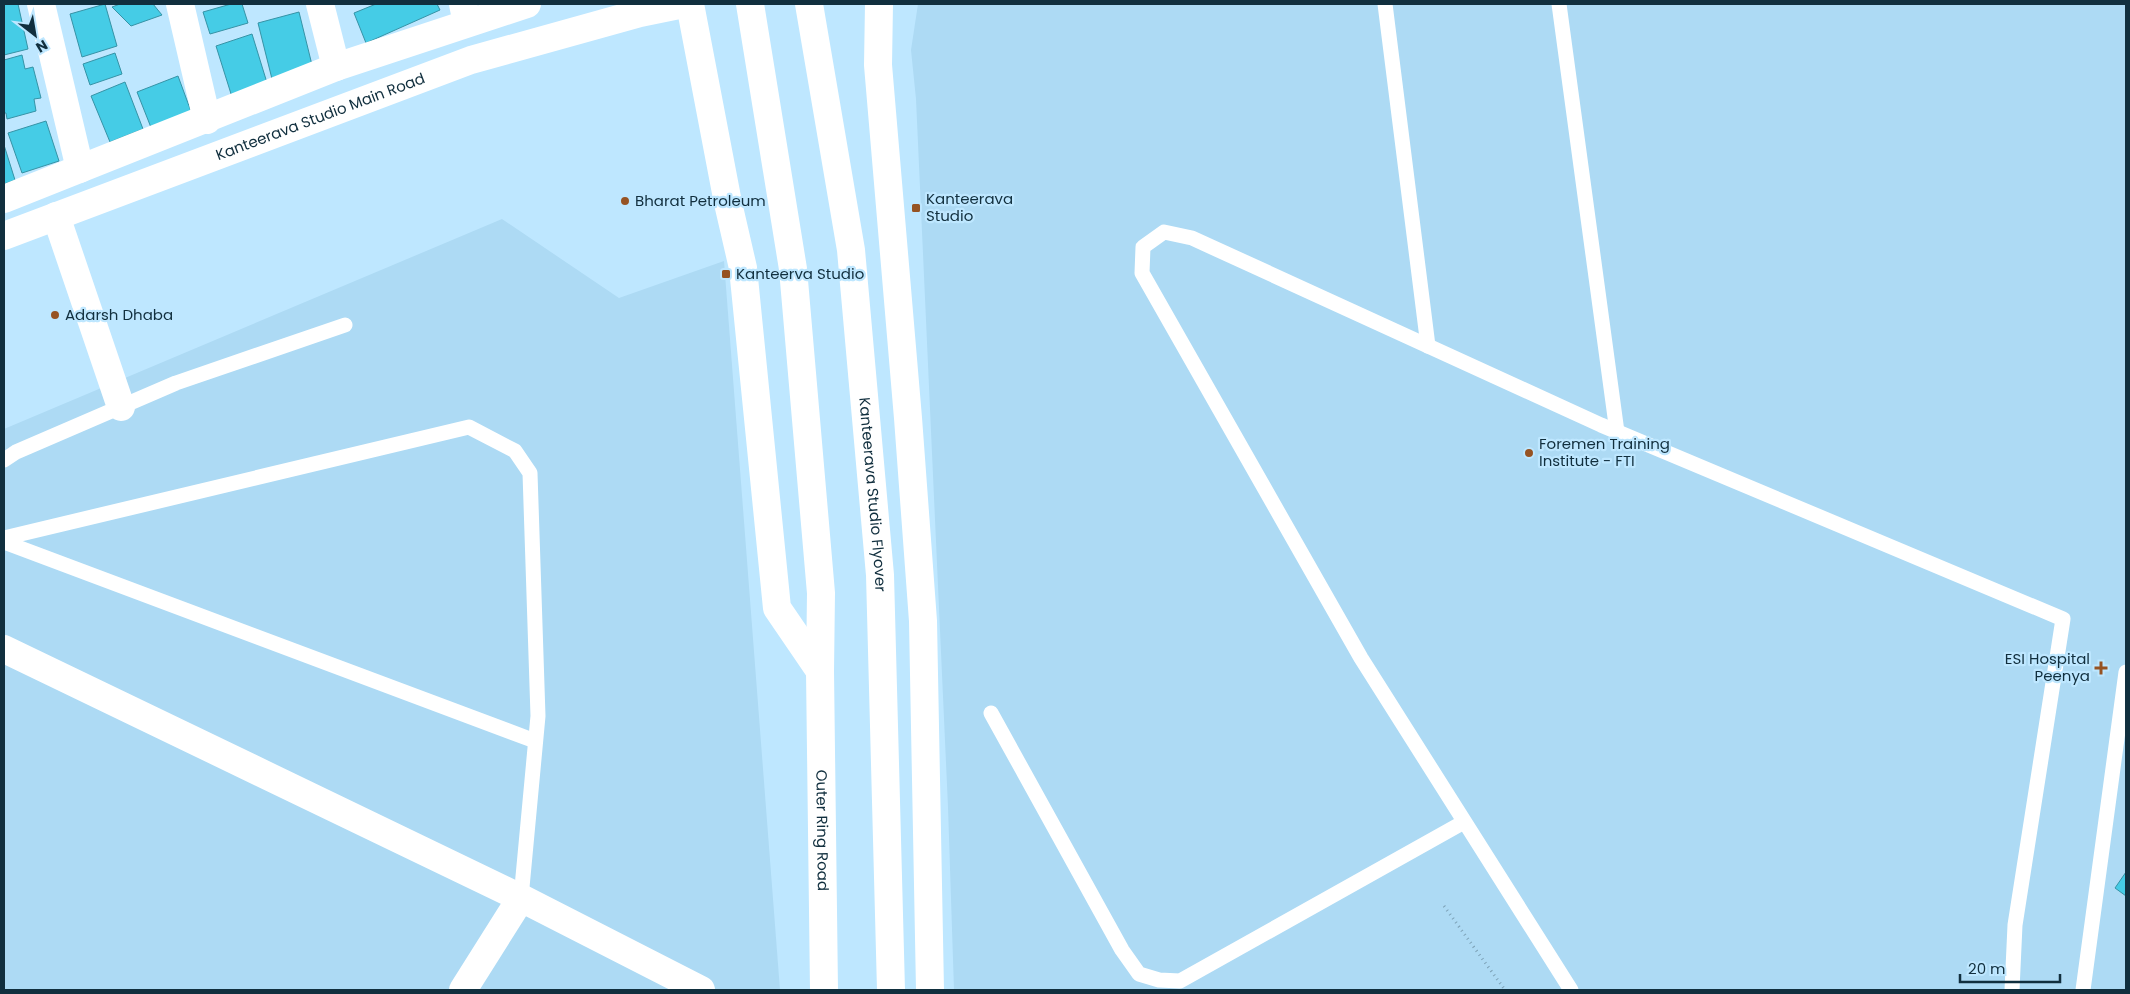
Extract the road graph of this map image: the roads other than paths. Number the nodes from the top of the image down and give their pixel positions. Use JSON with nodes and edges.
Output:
{"nodes":[{"id":1,"x":41,"y":4,"type":"edge"},
{"id":2,"x":180,"y":4,"type":"edge"},
{"id":3,"x":320,"y":4,"type":"edge"},
{"id":4,"x":527,"y":4,"type":"edge"},
{"id":5,"x":684,"y":4,"type":"edge"},
{"id":6,"x":690,"y":4,"type":"edge"},
{"id":7,"x":750,"y":4,"type":"edge"},
{"id":8,"x":809,"y":4,"type":"edge"},
{"id":9,"x":879,"y":4,"type":"edge"},
{"id":10,"x":1385,"y":4,"type":"edge"},
{"id":11,"x":1559,"y":4,"type":"edge"},
{"id":12,"x":465,"y":14,"type":"edge"},
{"id":13,"x":336,"y":67,"type":"junction"},
{"id":14,"x":207,"y":120,"type":"junction"},
{"id":15,"x":80,"y":169,"type":"junction"},
{"id":16,"x":4,"y":199,"type":"edge"},
{"id":17,"x":56,"y":216,"type":"junction"},
{"id":18,"x":4,"y":236,"type":"edge"},
{"id":19,"x":345,"y":325,"type":"dead end"},
{"id":20,"x":1428,"y":346,"type":"junction"},
{"id":21,"x":121,"y":407,"type":"junction"},
{"id":22,"x":1617,"y":432,"type":"junction"},
{"id":23,"x":4,"y":460,"type":"edge"},
{"id":24,"x":4,"y":538,"type":"edge"},
{"id":25,"x":4,"y":542,"type":"edge"},
{"id":26,"x":4,"y":648,"type":"edge"},
{"id":27,"x":820,"y":671,"type":"junction"},
{"id":28,"x":2126,"y":672,"type":"edge"},
{"id":29,"x":991,"y":713,"type":"dead end"},
{"id":30,"x":535,"y":740,"type":"junction"},
{"id":31,"x":1464,"y":822,"type":"junction"},
{"id":32,"x":521,"y":898,"type":"junction"},
{"id":33,"x":463,"y":990,"type":"edge"},
{"id":34,"x":701,"y":990,"type":"edge"},
{"id":35,"x":824,"y":990,"type":"edge"},
{"id":36,"x":891,"y":990,"type":"edge"},
{"id":37,"x":930,"y":990,"type":"edge"},
{"id":38,"x":1572,"y":990,"type":"edge"},
{"id":39,"x":2012,"y":990,"type":"edge"},
{"id":40,"x":2083,"y":990,"type":"edge"}],
"edges":[{"from":1,"to":15,"type":"main road"},
{"from":2,"to":14,"type":"main road"},
{"from":3,"to":13,"type":"main road"},
{"from":4,"to":12,"type":"main road"},
{"from":5,"to":17,"type":"main road","name":"Kanteerava Studio Main Road"},
{"from":6,"to":27,"type":"main road"},
{"from":7,"to":27,"type":"main road"},
{"from":8,"to":36,"type":"main road","name":"Kanteerava Studio Flyover"},
{"from":9,"to":37,"type":"main road"},
{"from":10,"to":20,"type":"lane"},
{"from":11,"to":22,"type":"lane"},
{"from":12,"to":13,"type":"main road"},
{"from":13,"to":14,"type":"main road"},
{"from":14,"to":15,"type":"main road"},
{"from":15,"to":16,"type":"main road"},
{"from":17,"to":18,"type":"main road","name":"Kanteerava Studio Main Road"},
{"from":17,"to":21,"type":"main road"},
{"from":19,"to":21,"type":"lane"},
{"from":20,"to":22,"type":"lane"},
{"from":20,"to":31,"type":"lane"},
{"from":21,"to":23,"type":"lane"},
{"from":22,"to":39,"type":"lane"},
{"from":24,"to":30,"type":"lane"},
{"from":25,"to":30,"type":"lane"},
{"from":26,"to":32,"type":"main road"},
{"from":27,"to":35,"type":"main road","name":"Outer Ring Road"},
{"from":28,"to":40,"type":"lane"},
{"from":29,"to":31,"type":"lane"},
{"from":30,"to":32,"type":"lane"},
{"from":31,"to":38,"type":"lane"},
{"from":32,"to":33,"type":"main road"},
{"from":32,"to":34,"type":"main road"}]}
